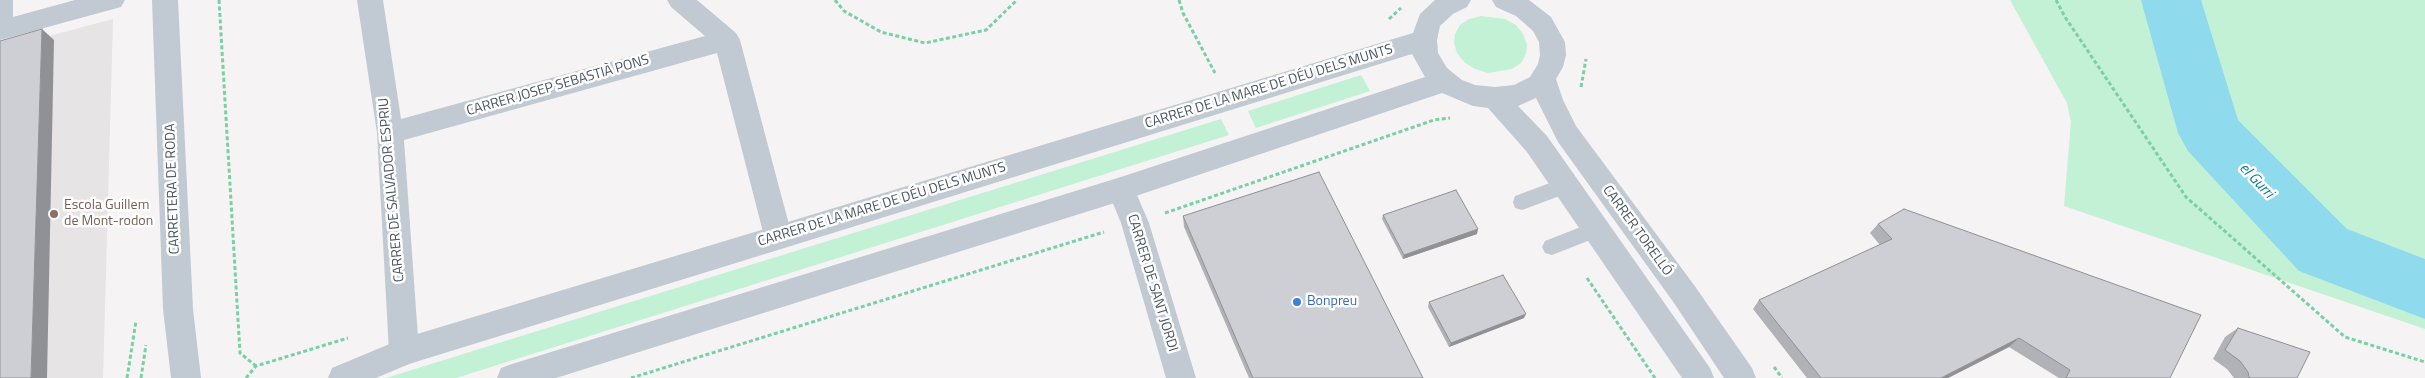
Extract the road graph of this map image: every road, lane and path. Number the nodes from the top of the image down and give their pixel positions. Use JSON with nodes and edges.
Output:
{"nodes":[{"id":1,"x":0,"y":0,"type":"edge"},
{"id":2,"x":112,"y":0,"type":"edge"},
{"id":3,"x":166,"y":0,"type":"edge"},
{"id":4,"x":219,"y":0,"type":"edge"},
{"id":5,"x":370,"y":0,"type":"edge"},
{"id":6,"x":680,"y":0,"type":"edge"},
{"id":7,"x":836,"y":0,"type":"edge"},
{"id":8,"x":1018,"y":0,"type":"edge"},
{"id":9,"x":1179,"y":0,"type":"edge"},
{"id":10,"x":1457,"y":0,"type":"edge"},
{"id":11,"x":1505,"y":0,"type":"edge"},
{"id":12,"x":2056,"y":0,"type":"edge"},
{"id":13,"x":0,"y":30,"type":"edge"},
{"id":14,"x":726,"y":40,"type":"junction"},
{"id":15,"x":1424,"y":40,"type":"junction"},
{"id":16,"x":1211,"y":67,"type":"dead end"},
{"id":17,"x":1543,"y":79,"type":"junction"},
{"id":18,"x":1445,"y":81,"type":"junction"},
{"id":19,"x":1495,"y":98,"type":"junction"},
{"id":20,"x":1452,"y":117,"type":"dead end"},
{"id":21,"x":390,"y":133,"type":"junction"},
{"id":22,"x":1566,"y":185,"type":"junction"},
{"id":23,"x":1121,"y":189,"type":"junction"},
{"id":24,"x":1522,"y":202,"type":"dead end"},
{"id":25,"x":1135,"y":223,"type":"junction"},
{"id":26,"x":1596,"y":229,"type":"junction"},
{"id":27,"x":778,"y":236,"type":"junction"},
{"id":28,"x":1552,"y":247,"type":"dead end"},
{"id":29,"x":136,"y":321,"type":"dead end"},
{"id":30,"x":146,"y":343,"type":"dead end"},
{"id":31,"x":404,"y":352,"type":"junction"},
{"id":32,"x":2425,"y":362,"type":"edge"},
{"id":33,"x":127,"y":378,"type":"edge"},
{"id":34,"x":141,"y":378,"type":"edge"},
{"id":35,"x":186,"y":378,"type":"edge"},
{"id":36,"x":246,"y":378,"type":"edge"},
{"id":37,"x":343,"y":378,"type":"edge"},
{"id":38,"x":512,"y":378,"type":"edge"},
{"id":39,"x":632,"y":378,"type":"edge"},
{"id":40,"x":1181,"y":378,"type":"edge"},
{"id":41,"x":1699,"y":378,"type":"edge"},
{"id":42,"x":1741,"y":378,"type":"edge"}],
"edges":[{"from":1,"to":13,"type":"street"},
{"from":2,"to":13,"type":"street"},
{"from":3,"to":35,"type":"street","name":"CARRETERA DE RODA"},
{"from":4,"to":36,"type":"path"},
{"from":5,"to":21,"type":"street","name":"CARRER DE SALVADOR ESPRIU"},
{"from":6,"to":14,"type":"street"},
{"from":7,"to":8,"type":"path"},
{"from":9,"to":16,"type":"path"},
{"from":10,"to":15,"type":"street"},
{"from":11,"to":17,"type":"street"},
{"from":12,"to":32,"type":"path"},
{"from":14,"to":21,"type":"street","name":"CARRER JOSEP SEBASTIÀ PONS"},
{"from":14,"to":27,"type":"street"},
{"from":15,"to":18,"type":"street"},
{"from":15,"to":27,"type":"street","name":"CARRER DE LA MARE DE DÉU DELS MUNTS"},
{"from":17,"to":19,"type":"street"},
{"from":17,"to":42,"type":"street","name":"CARRER TORELLÓ"},
{"from":18,"to":19,"type":"street"},
{"from":18,"to":23,"type":"street"},
{"from":19,"to":22,"type":"street"},
{"from":20,"to":25,"type":"path"},
{"from":21,"to":31,"type":"street","name":"CARRER DE SALVADOR ESPRIU"},
{"from":22,"to":24,"type":"lane"},
{"from":22,"to":26,"type":"street"},
{"from":23,"to":25,"type":"street","name":"CARRER DE SANT JORDI"},
{"from":23,"to":38,"type":"street"},
{"from":25,"to":39,"type":"path"},
{"from":25,"to":40,"type":"street","name":"CARRER DE SANT JORDI"},
{"from":26,"to":28,"type":"lane"},
{"from":26,"to":41,"type":"street"},
{"from":27,"to":31,"type":"street","name":"CARRER DE LA MARE DE DÉU DELS MUNTS"},
{"from":29,"to":33,"type":"path"},
{"from":30,"to":34,"type":"path"},
{"from":31,"to":37,"type":"street","name":"CARRER DE LA MARE DE DÉU DELS MUNTS"}]}
